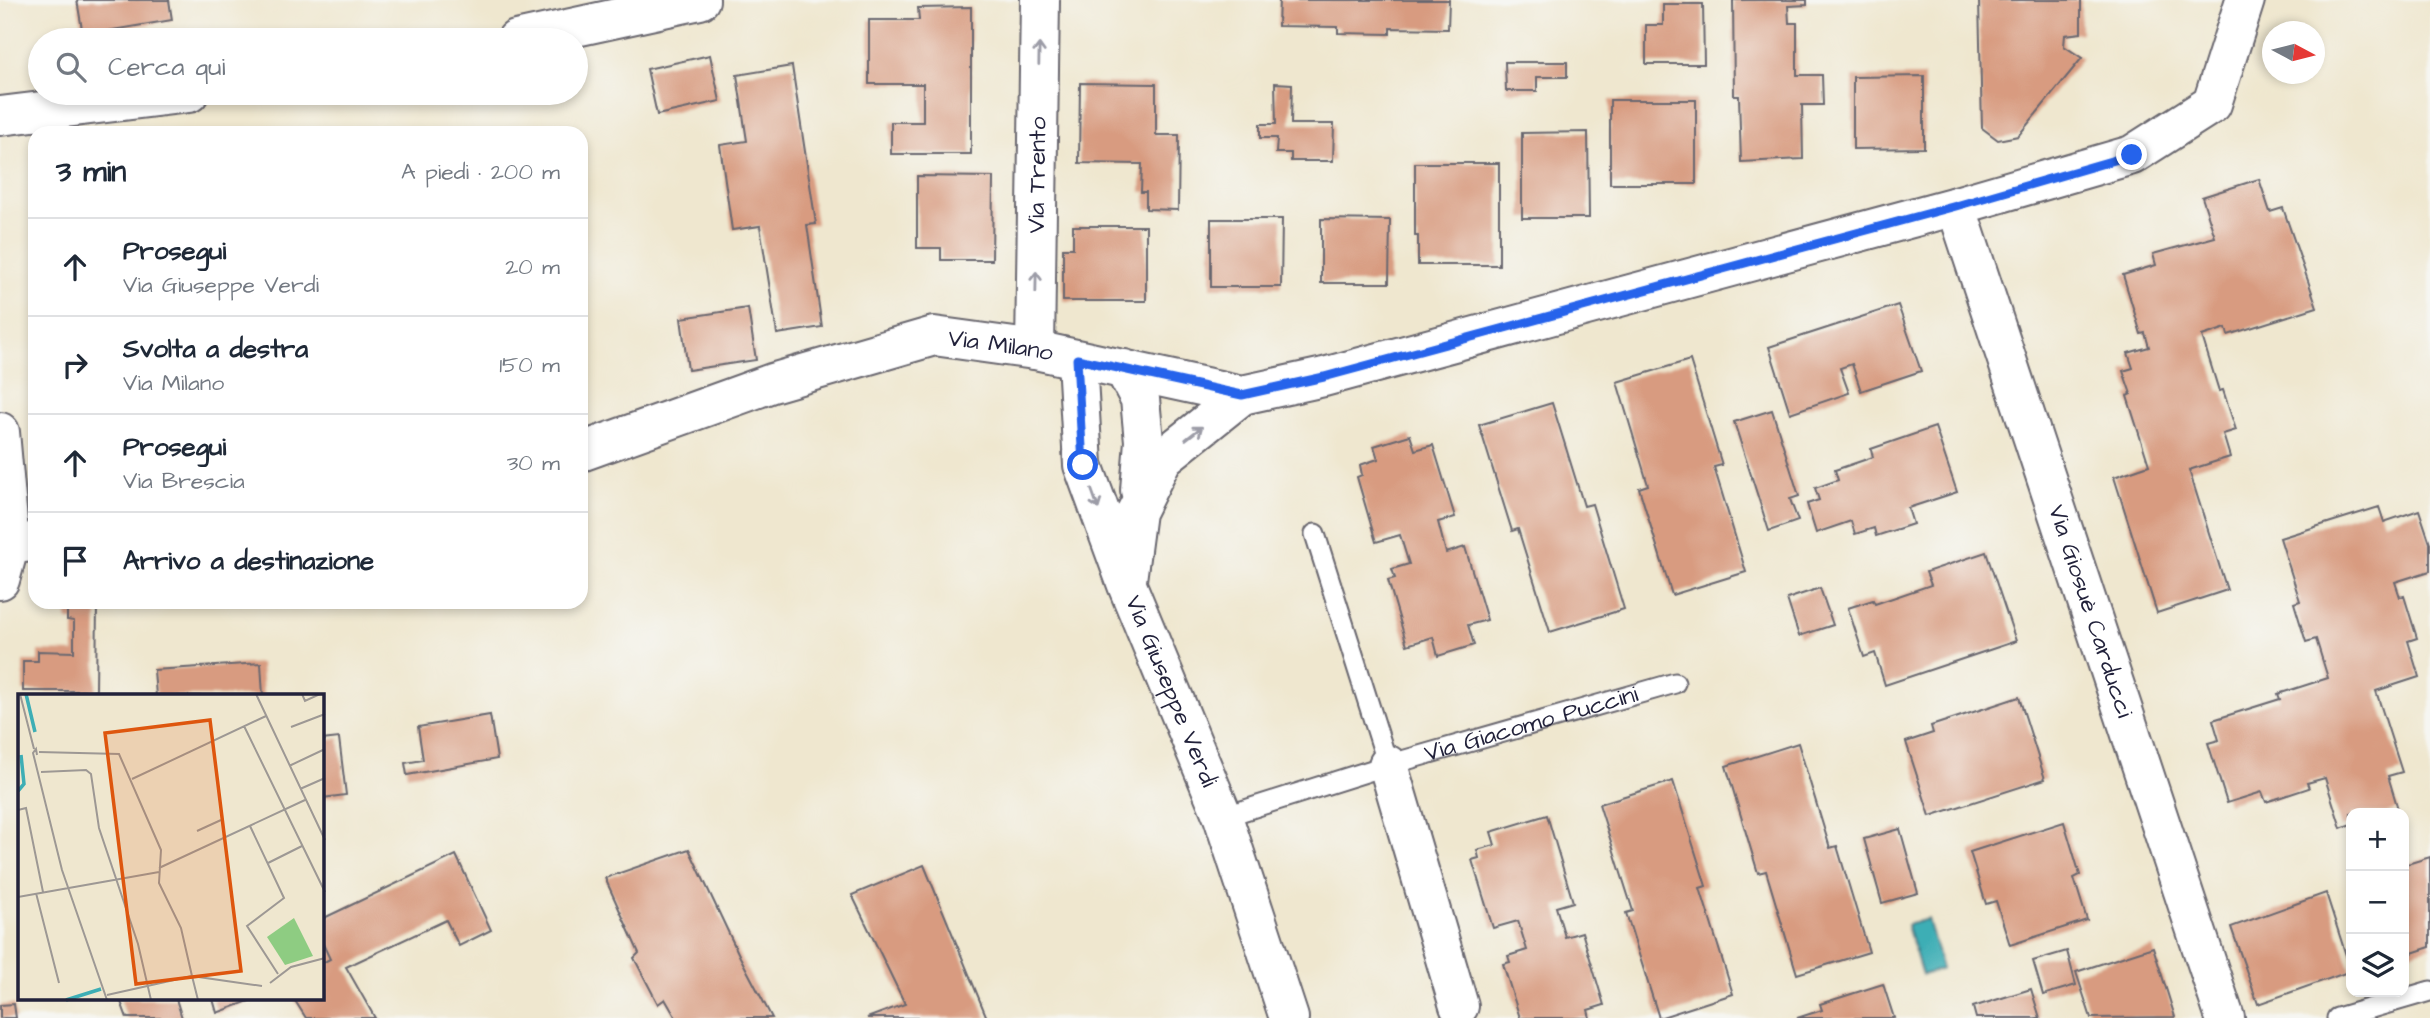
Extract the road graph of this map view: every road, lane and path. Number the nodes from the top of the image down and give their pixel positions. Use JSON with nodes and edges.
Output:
{"nodes":[{"id":1,"x":700,"y":0,"type":"edge"},
{"id":2,"x":1040,"y":0,"type":"edge"},
{"id":3,"x":2245,"y":0,"type":"edge"},
{"id":4,"x":571,"y":28,"type":"edge"},
{"id":5,"x":90,"y":105,"type":"edge"},
{"id":6,"x":0,"y":116,"type":"edge"},
{"id":7,"x":1956,"y":206,"type":"junction"},
{"id":8,"x":1035,"y":350,"type":"junction"},
{"id":9,"x":1077,"y":359,"type":"junction"},
{"id":10,"x":1124,"y":369,"type":"junction"},
{"id":11,"x":1242,"y":395,"type":"junction"},
{"id":12,"x":0,"y":432,"type":"edge"},
{"id":13,"x":588,"y":449,"type":"edge"},
{"id":14,"x":1139,"y":506,"type":"junction"},
{"id":15,"x":1315,"y":534,"type":"dead end"},
{"id":16,"x":11,"y":552,"type":"edge"},
{"id":17,"x":1127,"y":585,"type":"junction"},
{"id":18,"x":1675,"y":683,"type":"dead end"},
{"id":19,"x":1388,"y":765,"type":"junction"},
{"id":20,"x":1223,"y":817,"type":"junction"},
{"id":21,"x":2430,"y":991,"type":"edge"},
{"id":22,"x":1459,"y":1006,"type":"dead end"},
{"id":23,"x":1289,"y":1018,"type":"edge"},
{"id":24,"x":2225,"y":1018,"type":"edge"},
{"id":25,"x":2337,"y":1018,"type":"edge"}],
"edges":[{"from":1,"to":4,"type":"street"},
{"from":8,"to":2,"type":"street","name":"Via Trento","one_way":true},
{"from":3,"to":7,"type":"street","name":"Via Milano"},
{"from":5,"to":6,"type":"street"},
{"from":7,"to":11,"type":"street","name":"Via Milano"},
{"from":7,"to":24,"type":"street","name":"Via Giosuè Carducci"},
{"from":8,"to":9,"type":"street","name":"Via Milano"},
{"from":8,"to":13,"type":"street","name":"Via Milano"},
{"from":9,"to":10,"type":"street","name":"Via Milano"},
{"from":9,"to":17,"type":"street","name":"Via Giuseppe Verdi","one_way":true},
{"from":10,"to":11,"type":"street","name":"Via Milano"},
{"from":10,"to":14,"type":"street"},
{"from":14,"to":11,"type":"street","one_way":true},
{"from":12,"to":16,"type":"street"},
{"from":14,"to":17,"type":"street"},
{"from":15,"to":19,"type":"lane"},
{"from":17,"to":20,"type":"street","name":"Via Giuseppe Verdi"},
{"from":18,"to":19,"type":"lane","name":"Via Giacomo Puccini"},
{"from":19,"to":20,"type":"lane","name":"Via Giacomo Puccini"},
{"from":19,"to":22,"type":"street"},
{"from":20,"to":23,"type":"street","name":"Via Giuseppe Verdi"},
{"from":21,"to":25,"type":"lane"}]}
